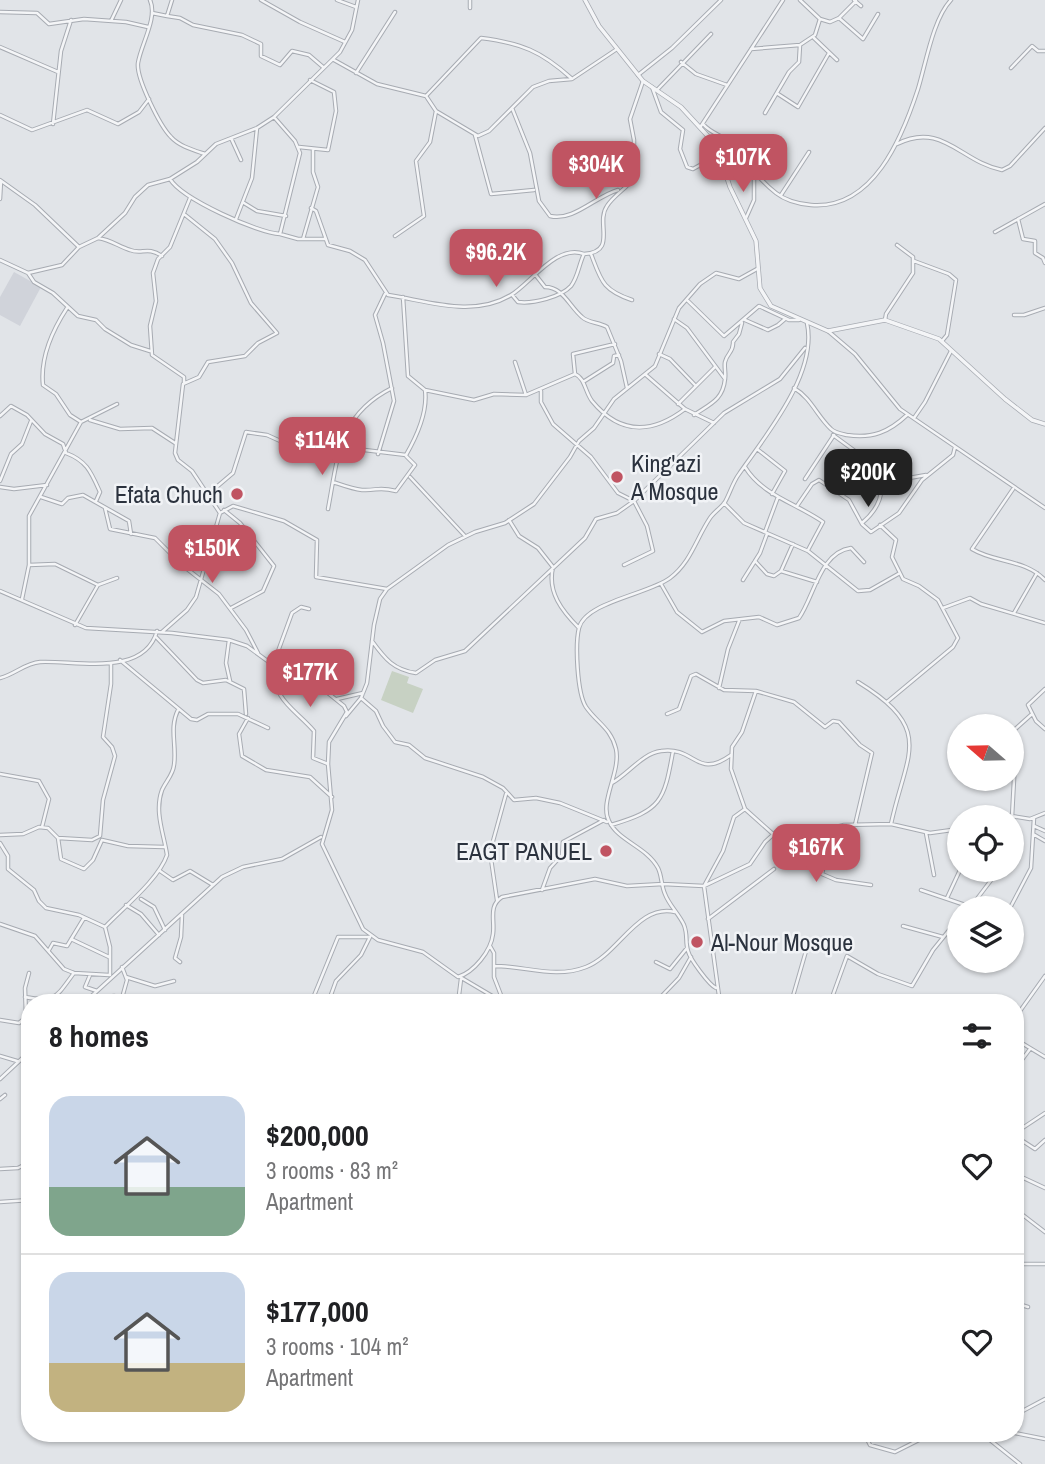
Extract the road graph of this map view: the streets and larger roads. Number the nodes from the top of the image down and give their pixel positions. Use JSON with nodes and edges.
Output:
{"nodes":[{"id":1,"x":121,"y":0,"type":"edge"},
{"id":2,"x":150,"y":0,"type":"edge"},
{"id":3,"x":172,"y":0,"type":"edge"},
{"id":4,"x":261,"y":0,"type":"edge"},
{"id":5,"x":337,"y":0,"type":"edge"},
{"id":6,"x":358,"y":0,"type":"edge"},
{"id":7,"x":470,"y":0,"type":"edge"},
{"id":8,"x":585,"y":0,"type":"edge"},
{"id":9,"x":721,"y":0,"type":"edge"},
{"id":10,"x":783,"y":0,"type":"edge"},
{"id":11,"x":800,"y":0,"type":"edge"},
{"id":12,"x":951,"y":0,"type":"edge"},
{"id":13,"x":855,"y":1,"type":"edge"},
{"id":14,"x":862,"y":6,"type":"dead end"},
{"id":15,"x":356,"y":8,"type":"junction"},
{"id":16,"x":470,"y":8,"type":"dead end"},
{"id":17,"x":0,"y":12,"type":"edge"},
{"id":18,"x":394,"y":12,"type":"dead end"},
{"id":19,"x":152,"y":13,"type":"junction"},
{"id":20,"x":877,"y":14,"type":"dead end"},
{"id":21,"x":167,"y":16,"type":"junction"},
{"id":22,"x":839,"y":18,"type":"junction"},
{"id":23,"x":820,"y":19,"type":"junction"},
{"id":24,"x":71,"y":20,"type":"junction"},
{"id":25,"x":111,"y":21,"type":"junction"},
{"id":26,"x":148,"y":27,"type":"junction"},
{"id":27,"x":711,"y":34,"type":"dead end"},
{"id":28,"x":814,"y":37,"type":"junction"},
{"id":29,"x":346,"y":43,"type":"junction"},
{"id":30,"x":800,"y":45,"type":"junction"},
{"id":31,"x":0,"y":47,"type":"edge"},
{"id":32,"x":619,"y":48,"type":"junction"},
{"id":33,"x":751,"y":49,"type":"junction"},
{"id":34,"x":1045,"y":51,"type":"edge"},
{"id":35,"x":829,"y":53,"type":"junction"},
{"id":36,"x":334,"y":60,"type":"junction"},
{"id":37,"x":837,"y":60,"type":"dead end"},
{"id":38,"x":681,"y":62,"type":"junction"},
{"id":39,"x":323,"y":67,"type":"junction"},
{"id":40,"x":1011,"y":68,"type":"dead end"},
{"id":41,"x":58,"y":72,"type":"junction"},
{"id":42,"x":356,"y":73,"type":"junction"},
{"id":43,"x":638,"y":75,"type":"junction"},
{"id":44,"x":572,"y":79,"type":"junction"},
{"id":45,"x":310,"y":80,"type":"junction"},
{"id":46,"x":643,"y":81,"type":"junction"},
{"id":47,"x":727,"y":85,"type":"junction"},
{"id":48,"x":655,"y":88,"type":"junction"},
{"id":49,"x":778,"y":94,"type":"junction"},
{"id":50,"x":426,"y":96,"type":"junction"},
{"id":51,"x":149,"y":99,"type":"junction"},
{"id":52,"x":512,"y":108,"type":"junction"},
{"id":53,"x":436,"y":111,"type":"junction"},
{"id":54,"x":765,"y":113,"type":"dead end"},
{"id":55,"x":0,"y":115,"type":"edge"},
{"id":56,"x":274,"y":117,"type":"junction"},
{"id":57,"x":52,"y":124,"type":"junction"},
{"id":58,"x":702,"y":125,"type":"junction"},
{"id":59,"x":257,"y":128,"type":"junction"},
{"id":60,"x":1045,"y":128,"type":"edge"},
{"id":61,"x":475,"y":135,"type":"junction"},
{"id":62,"x":231,"y":138,"type":"junction"},
{"id":63,"x":897,"y":144,"type":"junction"},
{"id":64,"x":716,"y":145,"type":"junction"},
{"id":65,"x":299,"y":147,"type":"junction"},
{"id":66,"x":313,"y":149,"type":"junction"},
{"id":67,"x":809,"y":152,"type":"dead end"},
{"id":68,"x":205,"y":155,"type":"junction"},
{"id":69,"x":241,"y":160,"type":"dead end"},
{"id":70,"x":754,"y":173,"type":"junction"},
{"id":71,"x":170,"y":179,"type":"junction"},
{"id":72,"x":1,"y":181,"type":"edge"},
{"id":73,"x":620,"y":189,"type":"junction"},
{"id":74,"x":536,"y":190,"type":"junction"},
{"id":75,"x":780,"y":195,"type":"junction"},
{"id":76,"x":190,"y":198,"type":"junction"},
{"id":77,"x":0,"y":199,"type":"edge"},
{"id":78,"x":244,"y":203,"type":"junction"},
{"id":79,"x":1045,"y":204,"type":"edge"},
{"id":80,"x":311,"y":208,"type":"junction"},
{"id":81,"x":184,"y":214,"type":"junction"},
{"id":82,"x":286,"y":216,"type":"junction"},
{"id":83,"x":746,"y":218,"type":"junction"},
{"id":84,"x":236,"y":219,"type":"junction"},
{"id":85,"x":1018,"y":219,"type":"junction"},
{"id":86,"x":995,"y":232,"type":"dead end"},
{"id":87,"x":281,"y":234,"type":"junction"},
{"id":88,"x":395,"y":236,"type":"dead end"},
{"id":89,"x":98,"y":238,"type":"junction"},
{"id":90,"x":303,"y":239,"type":"junction"},
{"id":91,"x":324,"y":239,"type":"junction"},
{"id":92,"x":897,"y":246,"type":"dead end"},
{"id":93,"x":79,"y":247,"type":"junction"},
{"id":94,"x":584,"y":254,"type":"junction"},
{"id":95,"x":591,"y":254,"type":"junction"},
{"id":96,"x":162,"y":256,"type":"junction"},
{"id":97,"x":1,"y":260,"type":"edge"},
{"id":98,"x":914,"y":261,"type":"junction"},
{"id":99,"x":1045,"y":263,"type":"edge"},
{"id":100,"x":0,"y":265,"type":"edge"},
{"id":101,"x":758,"y":268,"type":"junction"},
{"id":102,"x":28,"y":273,"type":"junction"},
{"id":103,"x":534,"y":273,"type":"junction"},
{"id":104,"x":562,"y":293,"type":"junction"},
{"id":105,"x":385,"y":294,"type":"junction"},
{"id":106,"x":512,"y":295,"type":"junction"},
{"id":107,"x":403,"y":297,"type":"junction"},
{"id":108,"x":686,"y":299,"type":"junction"},
{"id":109,"x":632,"y":300,"type":"dead end"},
{"id":110,"x":67,"y":308,"type":"junction"},
{"id":111,"x":1045,"y":308,"type":"edge"},
{"id":112,"x":1014,"y":315,"type":"dead end"},
{"id":113,"x":674,"y":319,"type":"junction"},
{"id":114,"x":785,"y":319,"type":"junction"},
{"id":115,"x":744,"y":320,"type":"junction"},
{"id":116,"x":799,"y":320,"type":"junction"},
{"id":117,"x":885,"y":320,"type":"junction"},
{"id":118,"x":807,"y":323,"type":"junction"},
{"id":119,"x":828,"y":331,"type":"junction"},
{"id":120,"x":942,"y":341,"type":"junction"},
{"id":121,"x":614,"y":344,"type":"junction"},
{"id":122,"x":808,"y":345,"type":"junction"},
{"id":123,"x":150,"y":351,"type":"junction"},
{"id":124,"x":951,"y":351,"type":"junction"},
{"id":125,"x":659,"y":354,"type":"junction"},
{"id":126,"x":619,"y":355,"type":"junction"},
{"id":127,"x":515,"y":362,"type":"dead end"},
{"id":128,"x":716,"y":366,"type":"junction"},
{"id":129,"x":575,"y":374,"type":"junction"},
{"id":130,"x":646,"y":375,"type":"junction"},
{"id":131,"x":725,"y":379,"type":"junction"},
{"id":132,"x":184,"y":382,"type":"junction"},
{"id":133,"x":583,"y":382,"type":"junction"},
{"id":134,"x":695,"y":385,"type":"junction"},
{"id":135,"x":391,"y":388,"type":"junction"},
{"id":136,"x":627,"y":388,"type":"junction"},
{"id":137,"x":794,"y":388,"type":"junction"},
{"id":138,"x":425,"y":390,"type":"junction"},
{"id":139,"x":541,"y":391,"type":"junction"},
{"id":140,"x":526,"y":395,"type":"junction"},
{"id":141,"x":117,"y":404,"type":"dead end"},
{"id":142,"x":678,"y":404,"type":"junction"},
{"id":143,"x":685,"y":409,"type":"junction"},
{"id":144,"x":606,"y":412,"type":"junction"},
{"id":145,"x":907,"y":414,"type":"junction"},
{"id":146,"x":694,"y":415,"type":"junction"},
{"id":147,"x":0,"y":416,"type":"edge"},
{"id":148,"x":914,"y":419,"type":"junction"},
{"id":149,"x":90,"y":420,"type":"junction"},
{"id":150,"x":31,"y":421,"type":"junction"},
{"id":151,"x":81,"y":422,"type":"junction"},
{"id":152,"x":714,"y":423,"type":"junction"},
{"id":153,"x":1045,"y":424,"type":"edge"},
{"id":154,"x":834,"y":433,"type":"junction"},
{"id":155,"x":175,"y":443,"type":"junction"},
{"id":156,"x":576,"y":446,"type":"junction"},
{"id":157,"x":955,"y":447,"type":"junction"},
{"id":158,"x":340,"y":449,"type":"junction"},
{"id":159,"x":757,"y":449,"type":"junction"},
{"id":160,"x":66,"y":453,"type":"junction"},
{"id":161,"x":377,"y":454,"type":"junction"},
{"id":162,"x":406,"y":456,"type":"junction"},
{"id":163,"x":745,"y":467,"type":"junction"},
{"id":164,"x":926,"y":475,"type":"junction"},
{"id":165,"x":409,"y":476,"type":"junction"},
{"id":166,"x":804,"y":479,"type":"dead end"},
{"id":167,"x":0,"y":481,"type":"edge"},
{"id":168,"x":333,"y":482,"type":"junction"},
{"id":169,"x":47,"y":485,"type":"junction"},
{"id":170,"x":0,"y":487,"type":"edge"},
{"id":171,"x":882,"y":488,"type":"junction"},
{"id":172,"x":1013,"y":488,"type":"junction"},
{"id":173,"x":772,"y":494,"type":"junction"},
{"id":174,"x":211,"y":496,"type":"junction"},
{"id":175,"x":41,"y":497,"type":"junction"},
{"id":176,"x":778,"y":497,"type":"junction"},
{"id":177,"x":96,"y":501,"type":"junction"},
{"id":178,"x":634,"y":501,"type":"junction"},
{"id":179,"x":724,"y":503,"type":"junction"},
{"id":180,"x":797,"y":506,"type":"junction"},
{"id":181,"x":1045,"y":508,"type":"edge"},
{"id":182,"x":105,"y":509,"type":"junction"},
{"id":183,"x":328,"y":509,"type":"dead end"},
{"id":184,"x":224,"y":510,"type":"junction"},
{"id":185,"x":220,"y":513,"type":"junction"},
{"id":186,"x":509,"y":520,"type":"junction"},
{"id":187,"x":862,"y":524,"type":"junction"},
{"id":188,"x":880,"y":525,"type":"junction"},
{"id":189,"x":766,"y":533,"type":"junction"},
{"id":190,"x":131,"y":534,"type":"junction"},
{"id":191,"x":465,"y":536,"type":"junction"},
{"id":192,"x":793,"y":544,"type":"junction"},
{"id":193,"x":808,"y":551,"type":"junction"},
{"id":194,"x":755,"y":561,"type":"junction"},
{"id":195,"x":864,"y":562,"type":"dead end"},
{"id":196,"x":29,"y":565,"type":"junction"},
{"id":197,"x":624,"y":565,"type":"dead end"},
{"id":198,"x":827,"y":565,"type":"junction"},
{"id":199,"x":553,"y":567,"type":"junction"},
{"id":200,"x":781,"y":571,"type":"junction"},
{"id":201,"x":901,"y":573,"type":"junction"},
{"id":202,"x":1037,"y":573,"type":"junction"},
{"id":203,"x":117,"y":578,"type":"dead end"},
{"id":204,"x":202,"y":578,"type":"junction"},
{"id":205,"x":743,"y":580,"type":"dead end"},
{"id":206,"x":1045,"y":580,"type":"edge"},
{"id":207,"x":817,"y":582,"type":"junction"},
{"id":208,"x":661,"y":584,"type":"junction"},
{"id":209,"x":98,"y":585,"type":"junction"},
{"id":210,"x":387,"y":589,"type":"junction"},
{"id":211,"x":0,"y":592,"type":"edge"},
{"id":212,"x":22,"y":599,"type":"junction"},
{"id":213,"x":231,"y":608,"type":"junction"},
{"id":214,"x":943,"y":608,"type":"junction"},
{"id":215,"x":309,"y":609,"type":"dead end"},
{"id":216,"x":1014,"y":612,"type":"junction"},
{"id":217,"x":739,"y":620,"type":"junction"},
{"id":218,"x":1045,"y":623,"type":"edge"},
{"id":219,"x":75,"y":625,"type":"junction"},
{"id":220,"x":579,"y":628,"type":"junction"},
{"id":221,"x":160,"y":631,"type":"junction"},
{"id":222,"x":156,"y":637,"type":"junction"},
{"id":223,"x":229,"y":640,"type":"junction"},
{"id":224,"x":372,"y":641,"type":"junction"},
{"id":225,"x":258,"y":653,"type":"junction"},
{"id":226,"x":120,"y":660,"type":"junction"},
{"id":227,"x":111,"y":663,"type":"junction"},
{"id":228,"x":273,"y":666,"type":"junction"},
{"id":229,"x":0,"y":678,"type":"edge"},
{"id":230,"x":230,"y":681,"type":"junction"},
{"id":231,"x":858,"y":682,"type":"dead end"},
{"id":232,"x":719,"y":688,"type":"junction"},
{"id":233,"x":1045,"y":689,"type":"edge"},
{"id":234,"x":756,"y":691,"type":"junction"},
{"id":235,"x":363,"y":693,"type":"junction"},
{"id":236,"x":361,"y":698,"type":"junction"},
{"id":237,"x":337,"y":699,"type":"junction"},
{"id":238,"x":887,"y":702,"type":"junction"},
{"id":239,"x":178,"y":710,"type":"junction"},
{"id":240,"x":1032,"y":713,"type":"junction"},
{"id":241,"x":667,"y":714,"type":"dead end"},
{"id":242,"x":346,"y":716,"type":"junction"},
{"id":243,"x":248,"y":717,"type":"junction"},
{"id":244,"x":1024,"y":721,"type":"edge"},
{"id":245,"x":268,"y":728,"type":"dead end"},
{"id":246,"x":1045,"y":729,"type":"edge"},
{"id":247,"x":673,"y":751,"type":"junction"},
{"id":248,"x":731,"y":754,"type":"junction"},
{"id":249,"x":328,"y":764,"type":"junction"},
{"id":250,"x":0,"y":774,"type":"edge"},
{"id":251,"x":612,"y":783,"type":"junction"},
{"id":252,"x":506,"y":792,"type":"junction"},
{"id":253,"x":332,"y":797,"type":"junction"},
{"id":254,"x":745,"y":809,"type":"junction"},
{"id":255,"x":1045,"y":813,"type":"edge"},
{"id":256,"x":1024,"y":818,"type":"edge"},
{"id":257,"x":1034,"y":818,"type":"junction"},
{"id":258,"x":604,"y":820,"type":"junction"},
{"id":259,"x":610,"y":824,"type":"junction"},
{"id":260,"x":891,"y":824,"type":"junction"},
{"id":261,"x":855,"y":825,"type":"junction"},
{"id":262,"x":1034,"y":825,"type":"junction"},
{"id":263,"x":42,"y":827,"type":"junction"},
{"id":264,"x":826,"y":830,"type":"junction"},
{"id":265,"x":947,"y":831,"type":"edge"},
{"id":266,"x":1045,"y":831,"type":"edge"},
{"id":267,"x":804,"y":832,"type":"junction"},
{"id":268,"x":926,"y":833,"type":"junction"},
{"id":269,"x":773,"y":834,"type":"junction"},
{"id":270,"x":1033,"y":834,"type":"junction"},
{"id":271,"x":0,"y":835,"type":"edge"},
{"id":272,"x":322,"y":837,"type":"junction"},
{"id":273,"x":58,"y":838,"type":"junction"},
{"id":274,"x":101,"y":839,"type":"junction"},
{"id":275,"x":1045,"y":841,"type":"edge"},
{"id":276,"x":0,"y":843,"type":"edge"},
{"id":277,"x":165,"y":847,"type":"junction"},
{"id":278,"x":822,"y":867,"type":"junction"},
{"id":279,"x":774,"y":869,"type":"dead end"},
{"id":280,"x":160,"y":871,"type":"junction"},
{"id":281,"x":934,"y":875,"type":"dead end"},
{"id":282,"x":663,"y":884,"type":"junction"},
{"id":283,"x":213,"y":885,"type":"junction"},
{"id":284,"x":871,"y":885,"type":"dead end"},
{"id":285,"x":704,"y":886,"type":"junction"},
{"id":286,"x":541,"y":890,"type":"junction"},
{"id":287,"x":921,"y":890,"type":"dead end"},
{"id":288,"x":1016,"y":896,"type":"edge"},
{"id":289,"x":947,"y":898,"type":"edge"},
{"id":290,"x":141,"y":899,"type":"dead end"},
{"id":291,"x":498,"y":900,"type":"junction"},
{"id":292,"x":126,"y":905,"type":"junction"},
{"id":293,"x":677,"y":912,"type":"junction"},
{"id":294,"x":182,"y":915,"type":"junction"},
{"id":295,"x":84,"y":918,"type":"junction"},
{"id":296,"x":708,"y":919,"type":"junction"},
{"id":297,"x":0,"y":924,"type":"edge"},
{"id":298,"x":903,"y":926,"type":"dead end"},
{"id":299,"x":105,"y":927,"type":"junction"},
{"id":300,"x":165,"y":930,"type":"junction"},
{"id":301,"x":947,"y":932,"type":"edge"},
{"id":302,"x":159,"y":935,"type":"junction"},
{"id":303,"x":370,"y":936,"type":"junction"},
{"id":304,"x":943,"y":937,"type":"junction"},
{"id":305,"x":71,"y":939,"type":"junction"},
{"id":306,"x":807,"y":944,"type":"dead end"},
{"id":307,"x":490,"y":945,"type":"junction"},
{"id":308,"x":687,"y":948,"type":"junction"},
{"id":309,"x":49,"y":951,"type":"junction"},
{"id":310,"x":691,"y":957,"type":"junction"},
{"id":311,"x":110,"y":958,"type":"junction"},
{"id":312,"x":180,"y":962,"type":"dead end"},
{"id":313,"x":656,"y":962,"type":"dead end"},
{"id":314,"x":494,"y":966,"type":"junction"},
{"id":315,"x":121,"y":967,"type":"junction"},
{"id":316,"x":29,"y":973,"type":"dead end"},
{"id":317,"x":74,"y":973,"type":"junction"},
{"id":318,"x":90,"y":975,"type":"junction"},
{"id":319,"x":111,"y":975,"type":"junction"},
{"id":320,"x":126,"y":976,"type":"junction"},
{"id":321,"x":1045,"y":976,"type":"edge"},
{"id":322,"x":461,"y":978,"type":"junction"},
{"id":323,"x":174,"y":981,"type":"dead end"},
{"id":324,"x":716,"y":988,"type":"junction"},
{"id":325,"x":97,"y":991,"type":"junction"},
{"id":326,"x":26,"y":994,"type":"edge"},
{"id":327,"x":58,"y":994,"type":"edge"},
{"id":328,"x":94,"y":994,"type":"edge"},
{"id":329,"x":123,"y":994,"type":"edge"},
{"id":330,"x":314,"y":994,"type":"edge"},
{"id":331,"x":331,"y":994,"type":"edge"},
{"id":332,"x":459,"y":994,"type":"edge"},
{"id":333,"x":489,"y":994,"type":"edge"},
{"id":334,"x":501,"y":994,"type":"edge"},
{"id":335,"x":663,"y":994,"type":"edge"},
{"id":336,"x":718,"y":994,"type":"edge"},
{"id":337,"x":794,"y":994,"type":"edge"},
{"id":338,"x":833,"y":994,"type":"edge"},
{"id":339,"x":1024,"y":1005,"type":"edge"},
{"id":340,"x":0,"y":1020,"type":"edge"},
{"id":341,"x":21,"y":1021,"type":"edge"},
{"id":342,"x":1024,"y":1044,"type":"edge"},
{"id":343,"x":1031,"y":1049,"type":"junction"},
{"id":344,"x":0,"y":1056,"type":"edge"},
{"id":345,"x":1045,"y":1057,"type":"edge"},
{"id":346,"x":21,"y":1058,"type":"edge"},
{"id":347,"x":1024,"y":1058,"type":"edge"},
{"id":348,"x":17,"y":1061,"type":"junction"},
{"id":349,"x":0,"y":1079,"type":"edge"},
{"id":350,"x":5,"y":1096,"type":"dead end"},
{"id":351,"x":0,"y":1099,"type":"edge"},
{"id":352,"x":1045,"y":1114,"type":"edge"},
{"id":353,"x":1024,"y":1128,"type":"edge"},
{"id":354,"x":1045,"y":1140,"type":"edge"},
{"id":355,"x":1024,"y":1141,"type":"edge"},
{"id":356,"x":21,"y":1166,"type":"edge"},
{"id":357,"x":0,"y":1169,"type":"edge"},
{"id":358,"x":1024,"y":1178,"type":"edge"},
{"id":359,"x":1045,"y":1188,"type":"edge"},
{"id":360,"x":21,"y":1201,"type":"edge"},
{"id":361,"x":0,"y":1202,"type":"edge"},
{"id":362,"x":1024,"y":1216,"type":"edge"},
{"id":363,"x":1045,"y":1232,"type":"edge"},
{"id":364,"x":1024,"y":1264,"type":"edge"},
{"id":365,"x":1045,"y":1264,"type":"edge"},
{"id":366,"x":1024,"y":1306,"type":"edge"},
{"id":367,"x":1028,"y":1307,"type":"dead end"},
{"id":368,"x":1045,"y":1399,"type":"edge"},
{"id":369,"x":1024,"y":1410,"type":"edge"},
{"id":370,"x":1024,"y":1435,"type":"edge"},
{"id":371,"x":1045,"y":1439,"type":"edge"},
{"id":372,"x":869,"y":1442,"type":"edge"},
{"id":373,"x":915,"y":1442,"type":"edge"},
{"id":374,"x":994,"y":1442,"type":"edge"},
{"id":375,"x":1020,"y":1464,"type":"edge"}],
"edges":[{"from":1,"to":25,"type":"street"},
{"from":2,"to":19,"type":"street"},
{"from":3,"to":21,"type":"street"},
{"from":4,"to":29,"type":"street"},
{"from":5,"to":15,"type":"street"},
{"from":6,"to":15,"type":"street"},
{"from":7,"to":16,"type":"street"},
{"from":8,"to":32,"type":"street"},
{"from":9,"to":43,"type":"street"},
{"from":10,"to":33,"type":"street"},
{"from":11,"to":23,"type":"street"},
{"from":12,"to":63,"type":"street"},
{"from":13,"to":14,"type":"street"},
{"from":13,"to":22,"type":"street"},
{"from":15,"to":29,"type":"street"},
{"from":17,"to":24,"type":"street"},
{"from":18,"to":42,"type":"street"},
{"from":19,"to":21,"type":"street"},
{"from":19,"to":26,"type":"street"},
{"from":20,"to":22,"type":"street"},
{"from":21,"to":39,"type":"street"},
{"from":22,"to":23,"type":"street"},
{"from":23,"to":28,"type":"street"},
{"from":24,"to":25,"type":"street"},
{"from":24,"to":41,"type":"street"},
{"from":25,"to":26,"type":"street"},
{"from":26,"to":51,"type":"street"},
{"from":27,"to":38,"type":"street"},
{"from":28,"to":30,"type":"street"},
{"from":28,"to":35,"type":"street"},
{"from":29,"to":36,"type":"street"},
{"from":30,"to":33,"type":"street"},
{"from":30,"to":49,"type":"street"},
{"from":31,"to":41,"type":"street"},
{"from":32,"to":43,"type":"street"},
{"from":32,"to":44,"type":"street"},
{"from":33,"to":47,"type":"street"},
{"from":34,"to":40,"type":"street"},
{"from":35,"to":37,"type":"street"},
{"from":35,"to":49,"type":"street"},
{"from":36,"to":39,"type":"street"},
{"from":36,"to":42,"type":"street"},
{"from":38,"to":47,"type":"street"},
{"from":38,"to":48,"type":"street"},
{"from":39,"to":45,"type":"street"},
{"from":41,"to":57,"type":"street"},
{"from":42,"to":50,"type":"street"},
{"from":43,"to":46,"type":"street"},
{"from":44,"to":50,"type":"street"},
{"from":44,"to":52,"type":"street"},
{"from":45,"to":56,"type":"street"},
{"from":45,"to":66,"type":"street"},
{"from":46,"to":48,"type":"street"},
{"from":46,"to":73,"type":"street"},
{"from":47,"to":58,"type":"street"},
{"from":48,"to":58,"type":"street"},
{"from":48,"to":64,"type":"street"},
{"from":49,"to":54,"type":"street"},
{"from":50,"to":53,"type":"street"},
{"from":51,"to":57,"type":"street"},
{"from":51,"to":68,"type":"street"},
{"from":52,"to":61,"type":"street"},
{"from":52,"to":74,"type":"street"},
{"from":53,"to":61,"type":"street"},
{"from":53,"to":88,"type":"street"},
{"from":55,"to":57,"type":"street"},
{"from":56,"to":59,"type":"street"},
{"from":56,"to":65,"type":"street"},
{"from":58,"to":64,"type":"street"},
{"from":58,"to":70,"type":"street"},
{"from":59,"to":62,"type":"street"},
{"from":59,"to":78,"type":"street"},
{"from":60,"to":63,"type":"street"},
{"from":61,"to":74,"type":"street"},
{"from":62,"to":68,"type":"street"},
{"from":62,"to":69,"type":"street"},
{"from":63,"to":75,"type":"street"},
{"from":64,"to":83,"type":"street"},
{"from":65,"to":66,"type":"street"},
{"from":65,"to":82,"type":"street"},
{"from":66,"to":80,"type":"street"},
{"from":67,"to":75,"type":"street"},
{"from":68,"to":71,"type":"street"},
{"from":70,"to":75,"type":"street"},
{"from":70,"to":83,"type":"street"},
{"from":71,"to":76,"type":"street"},
{"from":71,"to":89,"type":"street"},
{"from":72,"to":77,"type":"street"},
{"from":72,"to":93,"type":"street"},
{"from":73,"to":74,"type":"street"},
{"from":73,"to":95,"type":"street"},
{"from":76,"to":81,"type":"street"},
{"from":76,"to":84,"type":"street"},
{"from":78,"to":82,"type":"street"},
{"from":78,"to":84,"type":"street"},
{"from":79,"to":85,"type":"street"},
{"from":80,"to":90,"type":"street"},
{"from":80,"to":91,"type":"street"},
{"from":81,"to":96,"type":"street"},
{"from":81,"to":132,"type":"street"},
{"from":82,"to":87,"type":"street"},
{"from":83,"to":101,"type":"street"},
{"from":84,"to":87,"type":"street"},
{"from":85,"to":86,"type":"street"},
{"from":85,"to":99,"type":"street"},
{"from":87,"to":90,"type":"street"},
{"from":89,"to":93,"type":"street"},
{"from":89,"to":96,"type":"street"},
{"from":90,"to":91,"type":"street"},
{"from":91,"to":105,"type":"street"},
{"from":92,"to":98,"type":"street"},
{"from":93,"to":102,"type":"street"},
{"from":94,"to":95,"type":"street"},
{"from":94,"to":103,"type":"street"},
{"from":94,"to":104,"type":"street"},
{"from":95,"to":109,"type":"street"},
{"from":96,"to":123,"type":"street"},
{"from":97,"to":100,"type":"street"},
{"from":97,"to":102,"type":"street"},
{"from":98,"to":117,"type":"street"},
{"from":98,"to":120,"type":"street"},
{"from":101,"to":108,"type":"street"},
{"from":101,"to":116,"type":"street"},
{"from":102,"to":110,"type":"street"},
{"from":103,"to":104,"type":"street"},
{"from":103,"to":106,"type":"street"},
{"from":104,"to":106,"type":"street"},
{"from":104,"to":121,"type":"street"},
{"from":105,"to":107,"type":"street"},
{"from":105,"to":135,"type":"street"},
{"from":106,"to":107,"type":"street"},
{"from":107,"to":138,"type":"street"},
{"from":108,"to":113,"type":"street"},
{"from":108,"to":115,"type":"street"},
{"from":110,"to":123,"type":"street"},
{"from":110,"to":151,"type":"street"},
{"from":111,"to":112,"type":"street"},
{"from":113,"to":125,"type":"street"},
{"from":113,"to":128,"type":"street"},
{"from":114,"to":115,"type":"street"},
{"from":114,"to":115,"type":"street"},
{"from":114,"to":116,"type":"street"},
{"from":115,"to":131,"type":"street"},
{"from":116,"to":118,"type":"street"},
{"from":117,"to":119,"type":"street"},
{"from":117,"to":120,"type":"street"},
{"from":118,"to":119,"type":"street"},
{"from":118,"to":122,"type":"street"},
{"from":119,"to":145,"type":"street"},
{"from":120,"to":124,"type":"street"},
{"from":121,"to":126,"type":"street"},
{"from":121,"to":129,"type":"street"},
{"from":122,"to":137,"type":"street"},
{"from":122,"to":152,"type":"street"},
{"from":123,"to":132,"type":"street"},
{"from":124,"to":148,"type":"street"},
{"from":124,"to":153,"type":"street"},
{"from":125,"to":130,"type":"street"},
{"from":125,"to":134,"type":"street"},
{"from":126,"to":133,"type":"street"},
{"from":126,"to":136,"type":"street"},
{"from":127,"to":140,"type":"street"},
{"from":128,"to":131,"type":"street"},
{"from":128,"to":134,"type":"street"},
{"from":129,"to":133,"type":"street"},
{"from":129,"to":139,"type":"street"},
{"from":130,"to":136,"type":"street"},
{"from":130,"to":142,"type":"street"},
{"from":131,"to":146,"type":"street"},
{"from":132,"to":155,"type":"street"},
{"from":133,"to":144,"type":"street"},
{"from":134,"to":142,"type":"street"},
{"from":135,"to":158,"type":"street"},
{"from":135,"to":161,"type":"street"},
{"from":136,"to":144,"type":"street"},
{"from":137,"to":154,"type":"street"},
{"from":137,"to":159,"type":"street"},
{"from":138,"to":140,"type":"street"},
{"from":138,"to":162,"type":"street"},
{"from":139,"to":140,"type":"street"},
{"from":139,"to":156,"type":"street"},
{"from":141,"to":149,"type":"street"},
{"from":142,"to":143,"type":"street"},
{"from":143,"to":144,"type":"street"},
{"from":143,"to":146,"type":"street"},
{"from":144,"to":156,"type":"street"},
{"from":145,"to":148,"type":"street"},
{"from":145,"to":154,"type":"street"},
{"from":146,"to":152,"type":"street"},
{"from":147,"to":150,"type":"street"},
{"from":148,"to":157,"type":"street"},
{"from":149,"to":151,"type":"street"},
{"from":149,"to":155,"type":"street"},
{"from":150,"to":160,"type":"street"},
{"from":150,"to":167,"type":"street"},
{"from":151,"to":160,"type":"street"},
{"from":152,"to":178,"type":"street"},
{"from":154,"to":166,"type":"street"},
{"from":154,"to":171,"type":"street"},
{"from":155,"to":174,"type":"street"},
{"from":156,"to":178,"type":"street"},
{"from":156,"to":186,"type":"street"},
{"from":157,"to":164,"type":"street"},
{"from":157,"to":172,"type":"street"},
{"from":158,"to":161,"type":"street"},
{"from":158,"to":168,"type":"street"},
{"from":158,"to":174,"type":"street"},
{"from":159,"to":163,"type":"street"},
{"from":159,"to":173,"type":"street"},
{"from":160,"to":169,"type":"street"},
{"from":160,"to":177,"type":"street"},
{"from":161,"to":162,"type":"street"},
{"from":162,"to":165,"type":"street"},
{"from":163,"to":173,"type":"street"},
{"from":163,"to":179,"type":"street"},
{"from":164,"to":171,"type":"street"},
{"from":164,"to":188,"type":"street"},
{"from":165,"to":168,"type":"street"},
{"from":165,"to":191,"type":"street"},
{"from":168,"to":183,"type":"street"},
{"from":169,"to":170,"type":"street"},
{"from":169,"to":175,"type":"street"},
{"from":171,"to":187,"type":"street"},
{"from":172,"to":181,"type":"street"},
{"from":172,"to":202,"type":"street"},
{"from":173,"to":176,"type":"street"},
{"from":174,"to":185,"type":"street"},
{"from":175,"to":177,"type":"street"},
{"from":175,"to":196,"type":"street"},
{"from":176,"to":180,"type":"street"},
{"from":176,"to":189,"type":"street"},
{"from":177,"to":182,"type":"street"},
{"from":178,"to":197,"type":"street"},
{"from":178,"to":199,"type":"street"},
{"from":179,"to":189,"type":"street"},
{"from":179,"to":208,"type":"street"},
{"from":180,"to":187,"type":"street"},
{"from":180,"to":193,"type":"street"},
{"from":182,"to":190,"type":"street"},
{"from":182,"to":190,"type":"street"},
{"from":184,"to":185,"type":"street"},
{"from":184,"to":210,"type":"street"},
{"from":184,"to":213,"type":"street"},
{"from":185,"to":204,"type":"street"},
{"from":186,"to":191,"type":"street"},
{"from":186,"to":199,"type":"street"},
{"from":187,"to":188,"type":"street"},
{"from":188,"to":201,"type":"street"},
{"from":189,"to":192,"type":"street"},
{"from":189,"to":194,"type":"street"},
{"from":190,"to":204,"type":"street"},
{"from":191,"to":210,"type":"street"},
{"from":192,"to":193,"type":"street"},
{"from":192,"to":200,"type":"street"},
{"from":193,"to":198,"type":"street"},
{"from":194,"to":200,"type":"street"},
{"from":194,"to":205,"type":"street"},
{"from":195,"to":198,"type":"street"},
{"from":196,"to":209,"type":"street"},
{"from":196,"to":212,"type":"street"},
{"from":198,"to":201,"type":"street"},
{"from":198,"to":207,"type":"street"},
{"from":199,"to":220,"type":"street"},
{"from":199,"to":224,"type":"street"},
{"from":200,"to":207,"type":"street"},
{"from":201,"to":214,"type":"street"},
{"from":202,"to":206,"type":"street"},
{"from":202,"to":216,"type":"street"},
{"from":203,"to":209,"type":"street"},
{"from":204,"to":213,"type":"street"},
{"from":204,"to":221,"type":"street"},
{"from":207,"to":217,"type":"street"},
{"from":208,"to":217,"type":"street"},
{"from":208,"to":220,"type":"street"},
{"from":209,"to":219,"type":"street"},
{"from":210,"to":224,"type":"street"},
{"from":211,"to":212,"type":"street"},
{"from":212,"to":219,"type":"street"},
{"from":213,"to":225,"type":"street"},
{"from":214,"to":216,"type":"street"},
{"from":214,"to":238,"type":"street"},
{"from":215,"to":228,"type":"street"},
{"from":216,"to":218,"type":"street"},
{"from":217,"to":232,"type":"street"},
{"from":219,"to":221,"type":"street"},
{"from":220,"to":251,"type":"street"},
{"from":221,"to":222,"type":"street"},
{"from":221,"to":223,"type":"street"},
{"from":222,"to":226,"type":"street"},
{"from":222,"to":230,"type":"street"},
{"from":223,"to":225,"type":"street"},
{"from":223,"to":230,"type":"street"},
{"from":224,"to":235,"type":"street"},
{"from":225,"to":228,"type":"street"},
{"from":226,"to":227,"type":"street"},
{"from":226,"to":239,"type":"street"},
{"from":227,"to":229,"type":"street"},
{"from":227,"to":274,"type":"street"},
{"from":228,"to":237,"type":"street"},
{"from":228,"to":249,"type":"street"},
{"from":230,"to":243,"type":"street"},
{"from":231,"to":238,"type":"street"},
{"from":232,"to":234,"type":"street"},
{"from":232,"to":241,"type":"street"},
{"from":233,"to":240,"type":"street"},
{"from":234,"to":248,"type":"street"},
{"from":234,"to":261,"type":"street"},
{"from":235,"to":236,"type":"street"},
{"from":235,"to":237,"type":"street"},
{"from":236,"to":242,"type":"street"},
{"from":236,"to":252,"type":"street"},
{"from":237,"to":242,"type":"street"},
{"from":238,"to":260,"type":"street"},
{"from":239,"to":243,"type":"street"},
{"from":239,"to":277,"type":"street"},
{"from":240,"to":244,"type":"street"},
{"from":240,"to":246,"type":"street"},
{"from":242,"to":249,"type":"street"},
{"from":243,"to":245,"type":"street"},
{"from":243,"to":253,"type":"street"},
{"from":247,"to":248,"type":"street"},
{"from":247,"to":251,"type":"street"},
{"from":247,"to":259,"type":"street"},
{"from":248,"to":254,"type":"street"},
{"from":249,"to":253,"type":"street"},
{"from":250,"to":263,"type":"street"},
{"from":251,"to":259,"type":"street"},
{"from":252,"to":258,"type":"street"},
{"from":252,"to":291,"type":"street"},
{"from":253,"to":272,"type":"street"},
{"from":254,"to":269,"type":"street"},
{"from":254,"to":285,"type":"street"},
{"from":255,"to":257,"type":"street"},
{"from":256,"to":257,"type":"street"},
{"from":257,"to":262,"type":"street"},
{"from":258,"to":259,"type":"street"},
{"from":258,"to":286,"type":"street"},
{"from":259,"to":282,"type":"street"},
{"from":260,"to":261,"type":"street"},
{"from":260,"to":268,"type":"street"},
{"from":261,"to":264,"type":"street"},
{"from":262,"to":266,"type":"street"},
{"from":262,"to":270,"type":"street"},
{"from":263,"to":271,"type":"street"},
{"from":263,"to":273,"type":"street"},
{"from":264,"to":267,"type":"street"},
{"from":264,"to":278,"type":"street"},
{"from":265,"to":268,"type":"street"},
{"from":267,"to":269,"type":"street"},
{"from":267,"to":278,"type":"street"},
{"from":268,"to":281,"type":"street"},
{"from":269,"to":285,"type":"street"},
{"from":270,"to":275,"type":"street"},
{"from":270,"to":288,"type":"street"},
{"from":272,"to":283,"type":"street"},
{"from":272,"to":303,"type":"street"},
{"from":273,"to":274,"type":"street"},
{"from":273,"to":274,"type":"street"},
{"from":274,"to":277,"type":"street"},
{"from":276,"to":295,"type":"street"},
{"from":277,"to":280,"type":"street"},
{"from":278,"to":284,"type":"street"},
{"from":279,"to":296,"type":"street"},
{"from":280,"to":283,"type":"street"},
{"from":280,"to":292,"type":"street"},
{"from":282,"to":285,"type":"street"},
{"from":282,"to":286,"type":"street"},
{"from":282,"to":293,"type":"street"},
{"from":283,"to":294,"type":"street"},
{"from":285,"to":296,"type":"street"},
{"from":286,"to":291,"type":"street"},
{"from":287,"to":289,"type":"street"},
{"from":290,"to":300,"type":"street"},
{"from":291,"to":307,"type":"street"},
{"from":292,"to":299,"type":"street"},
{"from":292,"to":302,"type":"street"},
{"from":293,"to":308,"type":"street"},
{"from":293,"to":314,"type":"street"},
{"from":294,"to":300,"type":"street"},
{"from":294,"to":312,"type":"street"},
{"from":295,"to":299,"type":"street"},
{"from":295,"to":305,"type":"street"},
{"from":296,"to":324,"type":"street"},
{"from":297,"to":309,"type":"street"},
{"from":298,"to":304,"type":"street"},
{"from":299,"to":311,"type":"street"},
{"from":300,"to":302,"type":"street"},
{"from":301,"to":304,"type":"street"},
{"from":302,"to":315,"type":"street"},
{"from":303,"to":322,"type":"street"},
{"from":303,"to":330,"type":"street"},
{"from":303,"to":331,"type":"street"},
{"from":304,"to":338,"type":"street"},
{"from":305,"to":309,"type":"street"},
{"from":305,"to":311,"type":"street"},
{"from":306,"to":337,"type":"street"},
{"from":307,"to":314,"type":"street"},
{"from":307,"to":322,"type":"street"},
{"from":308,"to":310,"type":"street"},
{"from":308,"to":313,"type":"street"},
{"from":309,"to":317,"type":"street"},
{"from":310,"to":324,"type":"street"},
{"from":310,"to":335,"type":"street"},
{"from":311,"to":319,"type":"street"},
{"from":314,"to":334,"type":"street"},
{"from":315,"to":319,"type":"street"},
{"from":315,"to":320,"type":"street"},
{"from":316,"to":326,"type":"street"},
{"from":317,"to":318,"type":"street"},
{"from":317,"to":327,"type":"street"},
{"from":318,"to":319,"type":"street"},
{"from":318,"to":325,"type":"street"},
{"from":319,"to":325,"type":"street"},
{"from":320,"to":323,"type":"street"},
{"from":320,"to":329,"type":"street"},
{"from":321,"to":339,"type":"street"},
{"from":322,"to":332,"type":"street"},
{"from":322,"to":333,"type":"street"},
{"from":324,"to":336,"type":"street"},
{"from":325,"to":328,"type":"street"},
{"from":340,"to":341,"type":"street"},
{"from":342,"to":343,"type":"street"},
{"from":343,"to":345,"type":"street"},
{"from":343,"to":347,"type":"street"},
{"from":344,"to":348,"type":"street"},
{"from":346,"to":348,"type":"street"},
{"from":348,"to":349,"type":"street"},
{"from":350,"to":351,"type":"street"},
{"from":352,"to":353,"type":"street"},
{"from":354,"to":355,"type":"street"},
{"from":356,"to":357,"type":"street"},
{"from":358,"to":359,"type":"street"},
{"from":360,"to":361,"type":"street"},
{"from":362,"to":363,"type":"street"},
{"from":364,"to":365,"type":"street"},
{"from":366,"to":367,"type":"street"},
{"from":368,"to":369,"type":"street"},
{"from":370,"to":371,"type":"street"},
{"from":372,"to":373,"type":"street"},
{"from":374,"to":375,"type":"street"}]}
